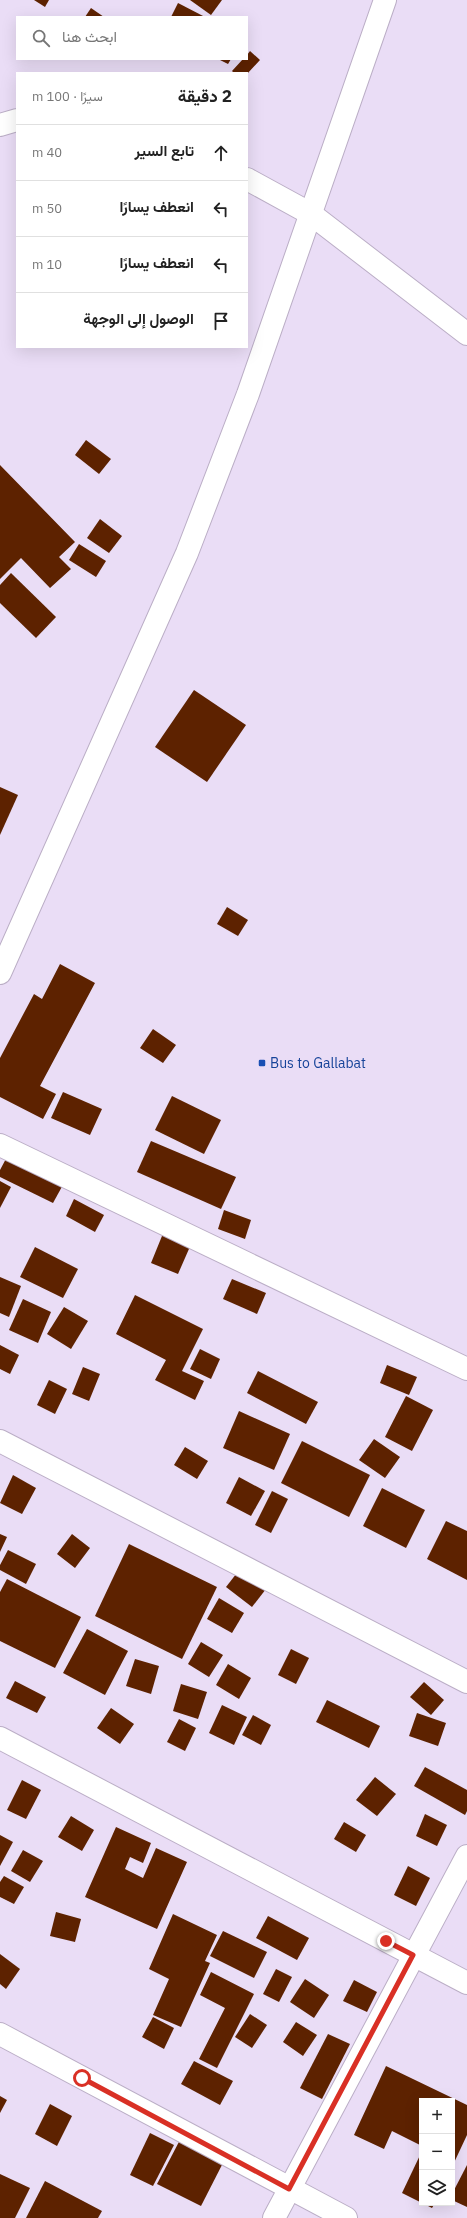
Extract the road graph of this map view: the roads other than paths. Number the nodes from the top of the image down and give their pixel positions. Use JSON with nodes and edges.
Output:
{"nodes":[{"id":1,"x":384,"y":0,"type":"edge"},
{"id":2,"x":16,"y":120,"type":"edge"},
{"id":3,"x":0,"y":125,"type":"edge"},
{"id":4,"x":248,"y":180,"type":"edge"},
{"id":5,"x":311,"y":214,"type":"junction"},
{"id":6,"x":467,"y":334,"type":"edge"},
{"id":7,"x":0,"y":973,"type":"edge"},
{"id":8,"x":0,"y":1145,"type":"edge"},
{"id":9,"x":467,"y":1369,"type":"edge"},
{"id":10,"x":0,"y":1441,"type":"edge"},
{"id":11,"x":467,"y":1682,"type":"edge"},
{"id":12,"x":0,"y":1738,"type":"edge"},
{"id":13,"x":467,"y":1856,"type":"edge"},
{"id":14,"x":413,"y":1955,"type":"junction"},
{"id":15,"x":467,"y":1983,"type":"edge"},
{"id":16,"x":0,"y":2034,"type":"edge"},
{"id":17,"x":289,"y":2189,"type":"junction"},
{"id":18,"x":274,"y":2218,"type":"edge"},
{"id":19,"x":346,"y":2218,"type":"edge"}],
"edges":[{"from":1,"to":5,"type":"street"},
{"from":2,"to":3,"type":"street"},
{"from":4,"to":5,"type":"street"},
{"from":5,"to":6,"type":"street"},
{"from":5,"to":7,"type":"street"},
{"from":8,"to":9,"type":"street"},
{"from":10,"to":11,"type":"street"},
{"from":12,"to":14,"type":"street"},
{"from":13,"to":14,"type":"street"},
{"from":14,"to":15,"type":"street"},
{"from":14,"to":17,"type":"street"},
{"from":16,"to":17,"type":"street"},
{"from":17,"to":18,"type":"street"},
{"from":17,"to":19,"type":"street"}]}
